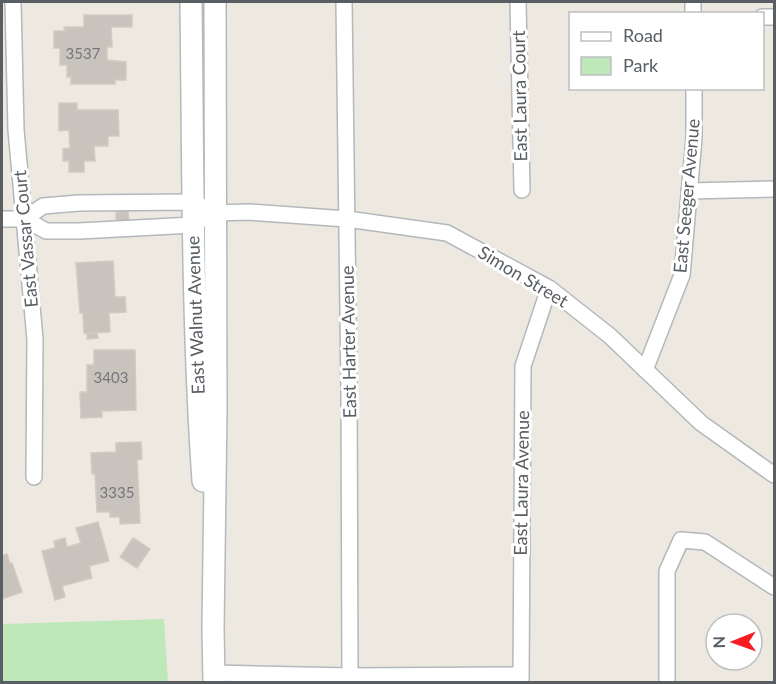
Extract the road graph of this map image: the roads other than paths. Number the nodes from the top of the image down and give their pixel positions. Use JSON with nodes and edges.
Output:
{"nodes":[{"id":1,"x":13,"y":2,"type":"edge"},
{"id":2,"x":191,"y":2,"type":"edge"},
{"id":3,"x":215,"y":2,"type":"edge"},
{"id":4,"x":344,"y":2,"type":"edge"},
{"id":5,"x":518,"y":2,"type":"edge"},
{"id":6,"x":694,"y":90,"type":"edge"},
{"id":7,"x":774,"y":189,"type":"edge"},
{"id":8,"x":522,"y":190,"type":"dead end"},
{"id":9,"x":690,"y":191,"type":"junction"},
{"id":10,"x":193,"y":202,"type":"junction"},
{"id":11,"x":215,"y":213,"type":"junction"},
{"id":12,"x":2,"y":219,"type":"edge"},
{"id":13,"x":25,"y":219,"type":"junction"},
{"id":14,"x":347,"y":219,"type":"junction"},
{"id":15,"x":193,"y":225,"type":"junction"},
{"id":16,"x":549,"y":288,"type":"junction"},
{"id":17,"x":645,"y":370,"type":"junction"},
{"id":18,"x":774,"y":475,"type":"edge"},
{"id":19,"x":34,"y":477,"type":"dead end"},
{"id":20,"x":774,"y":587,"type":"edge"},
{"id":21,"x":213,"y":628,"type":"junction"},
{"id":22,"x":214,"y":678,"type":"edge"},
{"id":23,"x":350,"y":679,"type":"edge"},
{"id":24,"x":521,"y":679,"type":"edge"},
{"id":25,"x":667,"y":682,"type":"edge"}],
"edges":[{"from":1,"to":13,"type":"street","name":"East Vassar Court"},
{"from":2,"to":10,"type":"main road","name":"East Walnut Avenue"},
{"from":3,"to":11,"type":"main road","name":"East Walnut Avenue"},
{"from":4,"to":14,"type":"street","name":"East Harter Avenue"},
{"from":5,"to":8,"type":"street","name":"East Laura Court"},
{"from":6,"to":9,"type":"street","name":"East Seeger Avenue"},
{"from":7,"to":9,"type":"street"},
{"from":9,"to":17,"type":"street","name":"East Seeger Avenue"},
{"from":10,"to":11,"type":"street"},
{"from":10,"to":13,"type":"street"},
{"from":10,"to":15,"type":"main road","name":"East Walnut Avenue"},
{"from":11,"to":14,"type":"street","name":"Simon Street"},
{"from":11,"to":15,"type":"street"},
{"from":11,"to":21,"type":"main road","name":"East Walnut Avenue"},
{"from":12,"to":13,"type":"street"},
{"from":13,"to":15,"type":"street"},
{"from":13,"to":19,"type":"street","name":"East Vassar Court"},
{"from":14,"to":16,"type":"street","name":"Simon Street"},
{"from":14,"to":23,"type":"street","name":"East Harter Avenue"},
{"from":15,"to":21,"type":"main road","name":"East Walnut Avenue"},
{"from":16,"to":17,"type":"street","name":"Simon Street"},
{"from":16,"to":24,"type":"street","name":"East Laura Avenue"},
{"from":17,"to":18,"type":"street","name":"Simon Street"},
{"from":20,"to":25,"type":"street"},
{"from":21,"to":22,"type":"main road","name":"East Walnut Avenue"},
{"from":22,"to":23,"type":"street"},
{"from":23,"to":24,"type":"street"}]}
